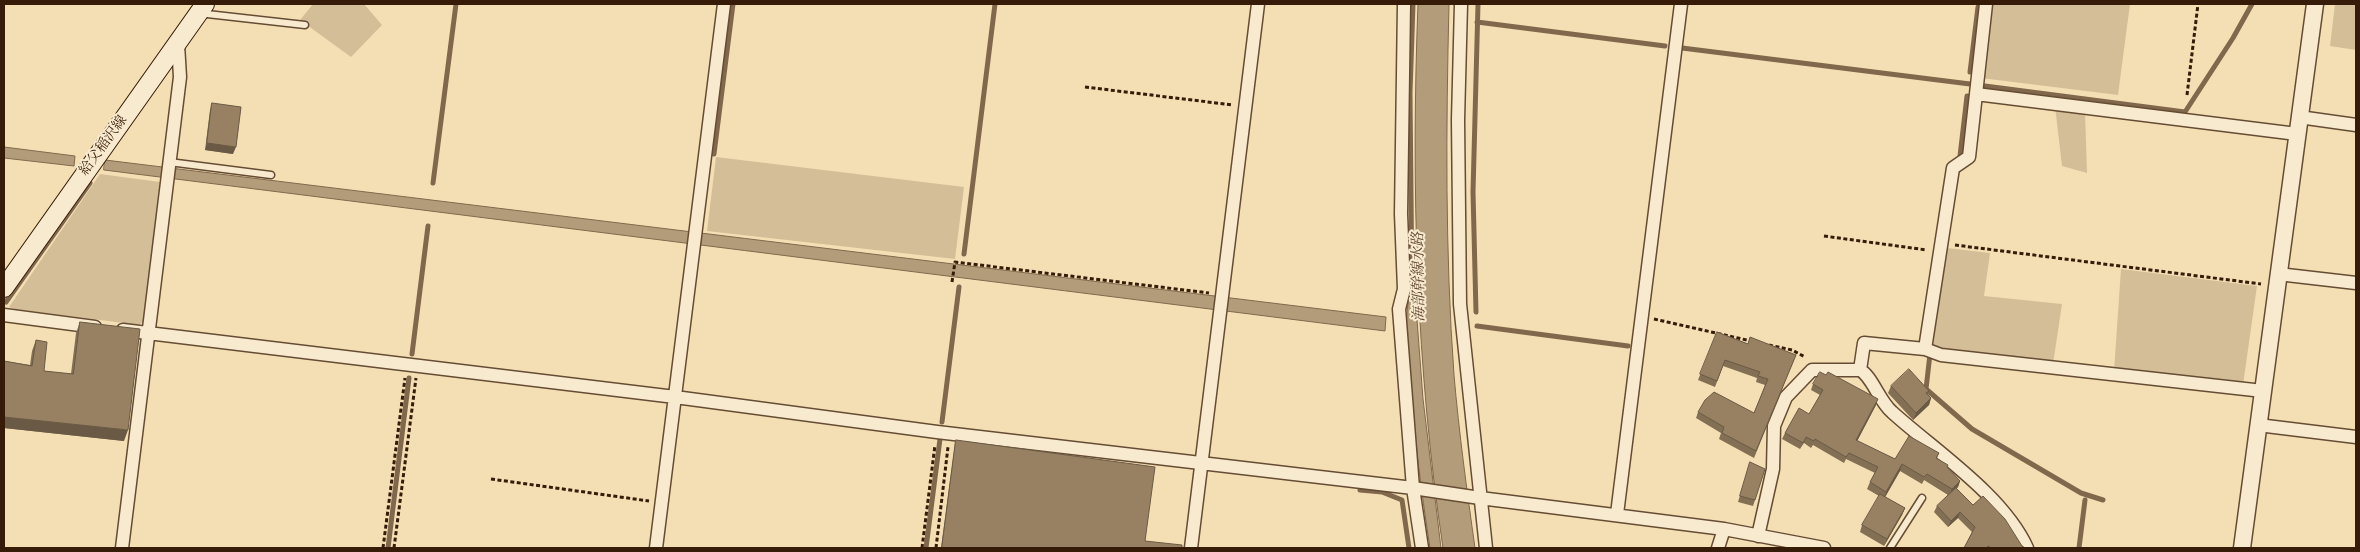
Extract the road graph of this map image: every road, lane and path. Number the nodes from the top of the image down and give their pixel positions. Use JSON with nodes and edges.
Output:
{"nodes":[{"id":1,"x":724,"y":4,"type":"edge"},
{"id":2,"x":1258,"y":4,"type":"edge"},
{"id":3,"x":1404,"y":4,"type":"edge"},
{"id":4,"x":1461,"y":4,"type":"edge"},
{"id":5,"x":1681,"y":4,"type":"edge"},
{"id":6,"x":1986,"y":4,"type":"edge"},
{"id":7,"x":2198,"y":4,"type":"edge"},
{"id":8,"x":2315,"y":4,"type":"edge"},
{"id":9,"x":201,"y":6,"type":"edge"},
{"id":10,"x":305,"y":26,"type":"dead end"},
{"id":11,"x":178,"y":44,"type":"junction"},
{"id":12,"x":1085,"y":87,"type":"dead end"},
{"id":13,"x":1976,"y":94,"type":"junction"},
{"id":14,"x":2187,"y":95,"type":"dead end"},
{"id":15,"x":1245,"y":107,"type":"junction"},
{"id":16,"x":2300,"y":117,"type":"junction"},
{"id":17,"x":2356,"y":125,"type":"edge"},
{"id":18,"x":2297,"y":134,"type":"junction"},
{"id":19,"x":169,"y":164,"type":"junction"},
{"id":20,"x":271,"y":175,"type":"dead end"},
{"id":21,"x":1824,"y":236,"type":"dead end"},
{"id":22,"x":1941,"y":248,"type":"junction"},
{"id":23,"x":2278,"y":280,"type":"junction"},
{"id":24,"x":952,"y":281,"type":"dead end"},
{"id":25,"x":2356,"y":284,"type":"edge"},
{"id":26,"x":4,"y":288,"type":"edge"},
{"id":27,"x":1222,"y":295,"type":"junction"},
{"id":28,"x":4,"y":315,"type":"edge"},
{"id":29,"x":1642,"y":316,"type":"junction"},
{"id":30,"x":148,"y":334,"type":"junction"},
{"id":31,"x":1755,"y":342,"type":"edge"},
{"id":32,"x":1764,"y":344,"type":"edge"},
{"id":33,"x":1925,"y":349,"type":"junction"},
{"id":34,"x":412,"y":366,"type":"junction"},
{"id":35,"x":1812,"y":370,"type":"junction"},
{"id":36,"x":1860,"y":370,"type":"junction"},
{"id":37,"x":2263,"y":391,"type":"junction"},
{"id":38,"x":675,"y":397,"type":"junction"},
{"id":39,"x":2258,"y":425,"type":"junction"},
{"id":40,"x":937,"y":432,"type":"junction"},
{"id":41,"x":950,"y":434,"type":"junction"},
{"id":42,"x":2356,"y":437,"type":"edge"},
{"id":43,"x":1201,"y":463,"type":"junction"},
{"id":44,"x":491,"y":479,"type":"dead end"},
{"id":45,"x":1415,"y":488,"type":"junction"},
{"id":46,"x":1480,"y":498,"type":"junction"},
{"id":47,"x":1922,"y":498,"type":"dead end"},
{"id":48,"x":662,"y":503,"type":"junction"},
{"id":49,"x":1617,"y":514,"type":"junction"},
{"id":50,"x":1724,"y":529,"type":"junction"},
{"id":51,"x":1758,"y":536,"type":"junction"},
{"id":52,"x":122,"y":548,"type":"edge"},
{"id":53,"x":383,"y":548,"type":"edge"},
{"id":54,"x":394,"y":548,"type":"edge"},
{"id":55,"x":656,"y":548,"type":"edge"},
{"id":56,"x":922,"y":548,"type":"edge"},
{"id":57,"x":936,"y":548,"type":"edge"},
{"id":58,"x":1191,"y":548,"type":"edge"},
{"id":59,"x":1422,"y":548,"type":"edge"},
{"id":60,"x":1486,"y":548,"type":"edge"},
{"id":61,"x":1718,"y":548,"type":"edge"},
{"id":62,"x":1824,"y":548,"type":"edge"},
{"id":63,"x":1890,"y":548,"type":"edge"},
{"id":64,"x":2027,"y":548,"type":"edge"},
{"id":65,"x":2242,"y":548,"type":"edge"}],
"edges":[{"from":1,"to":38,"type":"street"},
{"from":2,"to":15,"type":"street"},
{"from":3,"to":45,"type":"street"},
{"from":4,"to":46,"type":"street"},
{"from":5,"to":29,"type":"street"},
{"from":6,"to":13,"type":"street"},
{"from":7,"to":14,"type":"path"},
{"from":8,"to":16,"type":"street"},
{"from":9,"to":10,"type":"lane"},
{"from":9,"to":11,"type":"main road","name":"給父稲沢線"},
{"from":11,"to":19,"type":"street"},
{"from":11,"to":26,"type":"main road","name":"給父稲沢線"},
{"from":12,"to":15,"type":"path"},
{"from":13,"to":18,"type":"street"},
{"from":13,"to":22,"type":"street"},
{"from":15,"to":27,"type":"street"},
{"from":16,"to":17,"type":"street"},
{"from":16,"to":18,"type":"street"},
{"from":18,"to":23,"type":"street"},
{"from":19,"to":20,"type":"lane"},
{"from":19,"to":30,"type":"street"},
{"from":21,"to":22,"type":"path"},
{"from":22,"to":23,"type":"path"},
{"from":22,"to":33,"type":"street"},
{"from":23,"to":25,"type":"street"},
{"from":23,"to":37,"type":"street"},
{"from":24,"to":27,"type":"path"},
{"from":27,"to":43,"type":"street"},
{"from":28,"to":30,"type":"street"},
{"from":29,"to":31,"type":"path"},
{"from":29,"to":49,"type":"street"},
{"from":30,"to":34,"type":"street"},
{"from":30,"to":52,"type":"street"},
{"from":32,"to":35,"type":"path"},
{"from":33,"to":36,"type":"street"},
{"from":33,"to":37,"type":"street"},
{"from":34,"to":38,"type":"street"},
{"from":34,"to":53,"type":"path"},
{"from":34,"to":54,"type":"path"},
{"from":35,"to":36,"type":"street"},
{"from":35,"to":51,"type":"street"},
{"from":36,"to":64,"type":"street"},
{"from":37,"to":39,"type":"street"},
{"from":38,"to":40,"type":"street"},
{"from":38,"to":48,"type":"street"},
{"from":39,"to":42,"type":"street"},
{"from":39,"to":65,"type":"street"},
{"from":40,"to":41,"type":"street"},
{"from":40,"to":56,"type":"path"},
{"from":41,"to":43,"type":"street"},
{"from":41,"to":57,"type":"path"},
{"from":43,"to":45,"type":"street"},
{"from":43,"to":58,"type":"street"},
{"from":44,"to":48,"type":"path"},
{"from":45,"to":46,"type":"street"},
{"from":45,"to":59,"type":"street"},
{"from":46,"to":49,"type":"street"},
{"from":46,"to":60,"type":"street"},
{"from":47,"to":63,"type":"lane"},
{"from":48,"to":55,"type":"street"},
{"from":49,"to":50,"type":"street"},
{"from":50,"to":51,"type":"street"},
{"from":50,"to":61,"type":"street"},
{"from":51,"to":62,"type":"street"}]}
